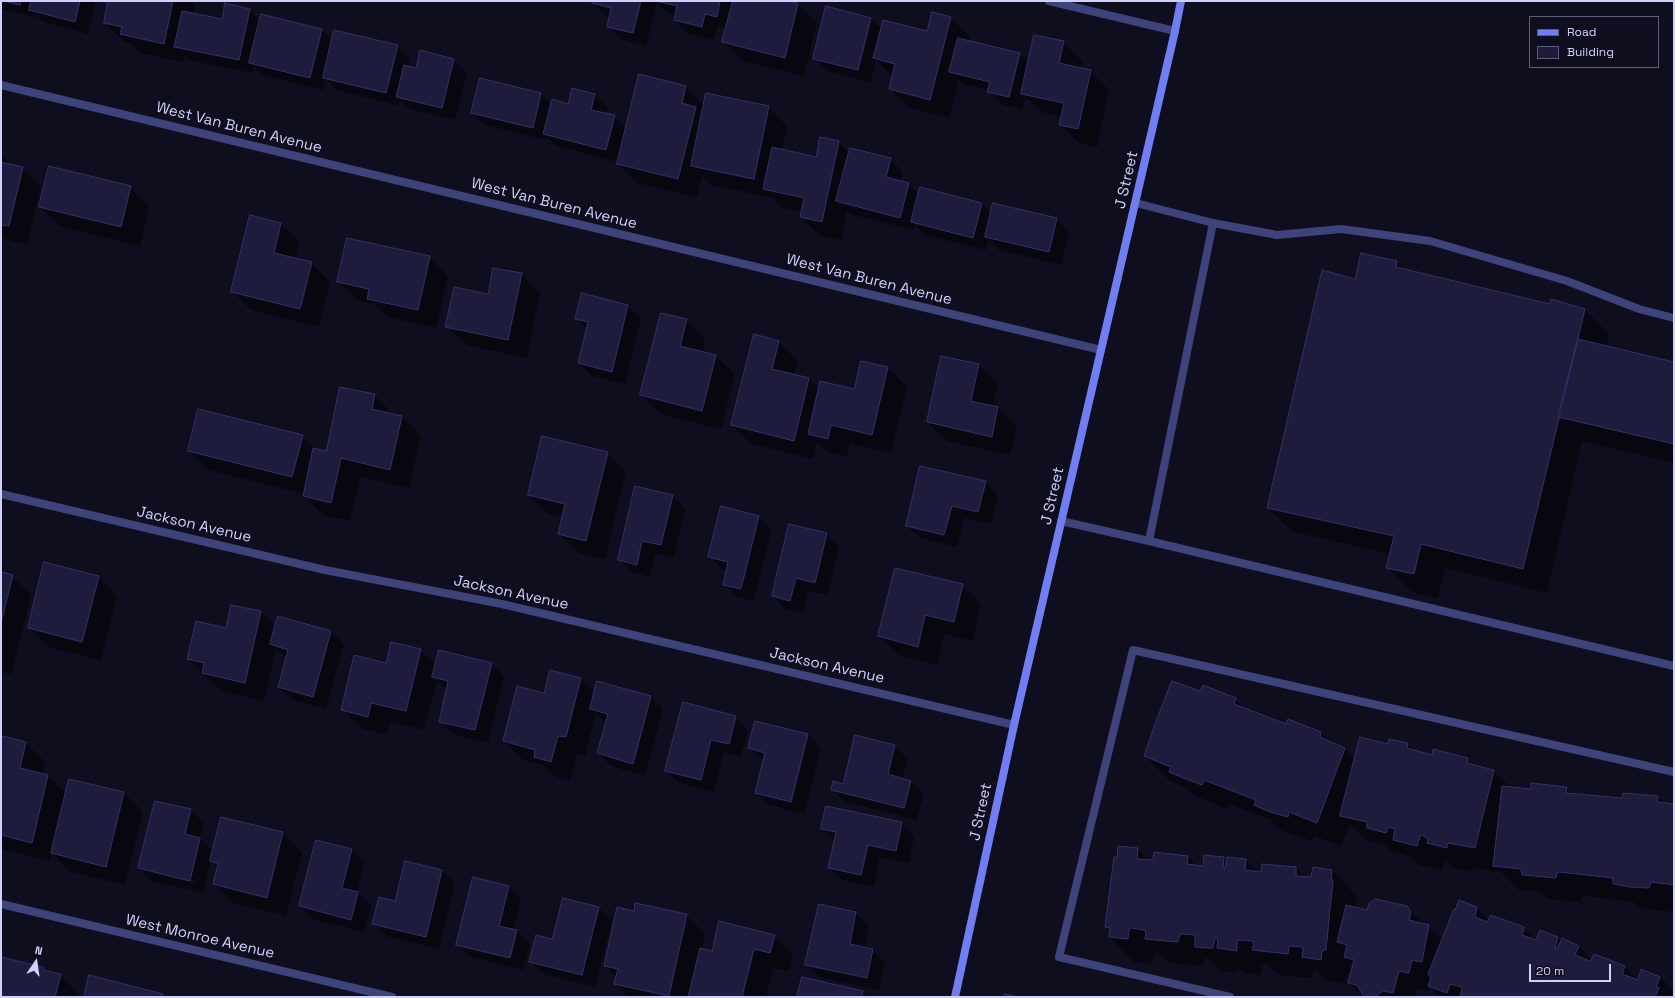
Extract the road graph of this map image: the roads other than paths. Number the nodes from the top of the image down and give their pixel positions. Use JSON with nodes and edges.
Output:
{"nodes":[{"id":1,"x":1049,"y":1,"type":"edge"},
{"id":2,"x":1181,"y":1,"type":"edge"},
{"id":3,"x":1175,"y":31,"type":"junction"},
{"id":4,"x":1,"y":85,"type":"edge"},
{"id":5,"x":1136,"y":203,"type":"junction"},
{"id":6,"x":1213,"y":223,"type":"junction"},
{"id":7,"x":1674,"y":318,"type":"edge"},
{"id":8,"x":1101,"y":350,"type":"junction"},
{"id":9,"x":1,"y":494,"type":"edge"},
{"id":10,"x":1061,"y":521,"type":"junction"},
{"id":11,"x":1149,"y":541,"type":"junction"},
{"id":12,"x":1674,"y":666,"type":"edge"},
{"id":13,"x":1014,"y":725,"type":"junction"},
{"id":14,"x":1674,"y":772,"type":"edge"},
{"id":15,"x":1,"y":904,"type":"edge"},
{"id":16,"x":392,"y":997,"type":"edge"},
{"id":17,"x":955,"y":997,"type":"edge"},
{"id":18,"x":1230,"y":997,"type":"edge"}],
"edges":[{"from":1,"to":3,"type":"street"},
{"from":2,"to":3,"type":"street","name":"J Street"},
{"from":3,"to":5,"type":"street","name":"J Street"},
{"from":4,"to":8,"type":"street","name":"West Van Buren Avenue"},
{"from":5,"to":6,"type":"street"},
{"from":5,"to":8,"type":"street","name":"J Street"},
{"from":6,"to":7,"type":"street"},
{"from":6,"to":11,"type":"street"},
{"from":8,"to":10,"type":"street","name":"J Street"},
{"from":9,"to":13,"type":"street","name":"Jackson Avenue"},
{"from":10,"to":11,"type":"street"},
{"from":10,"to":13,"type":"street","name":"J Street"},
{"from":11,"to":12,"type":"street"},
{"from":13,"to":17,"type":"street","name":"J Street"},
{"from":14,"to":18,"type":"street"},
{"from":15,"to":16,"type":"street","name":"West Monroe Avenue"}]}
